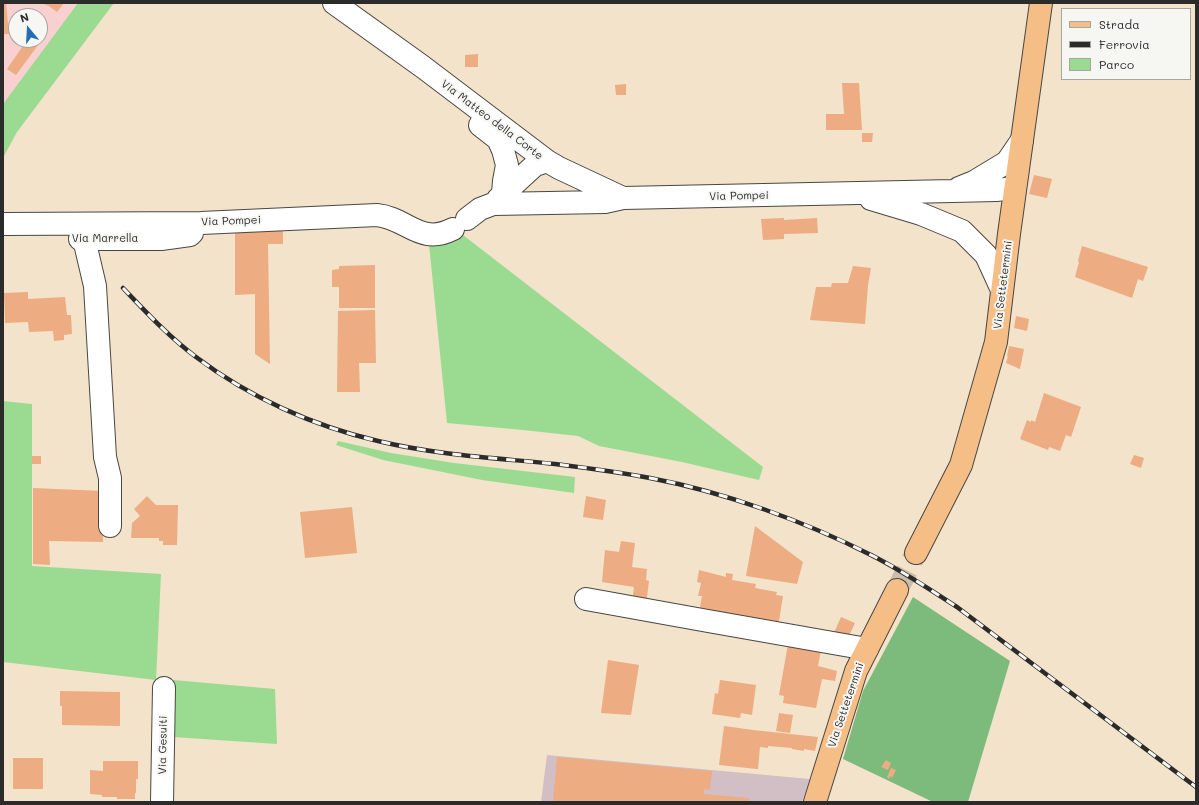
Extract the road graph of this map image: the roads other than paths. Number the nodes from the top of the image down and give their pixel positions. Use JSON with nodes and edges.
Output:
{"nodes":[{"id":1,"x":334,"y":3,"type":"edge"},
{"id":2,"x":1041,"y":3,"type":"edge"},
{"id":3,"x":431,"y":73,"type":"junction"},
{"id":4,"x":1022,"y":140,"type":"junction"},
{"id":5,"x":553,"y":165,"type":"junction"},
{"id":6,"x":1015,"y":188,"type":"junction"},
{"id":7,"x":952,"y":191,"type":"junction"},
{"id":8,"x":854,"y":193,"type":"junction"},
{"id":9,"x":623,"y":198,"type":"junction"},
{"id":10,"x":498,"y":199,"type":"junction"},
{"id":11,"x":542,"y":203,"type":"junction"},
{"id":12,"x":201,"y":223,"type":"junction"},
{"id":13,"x":3,"y":224,"type":"edge"},
{"id":14,"x":3,"y":239,"type":"edge"},
{"id":15,"x":84,"y":239,"type":"junction"},
{"id":16,"x":1002,"y":290,"type":"junction"},
{"id":17,"x":110,"y":526,"type":"dead end"},
{"id":18,"x":916,"y":553,"type":"tunnel mouth"},
{"id":19,"x":897,"y":590,"type":"tunnel mouth"},
{"id":20,"x":586,"y":599,"type":"dead end"},
{"id":21,"x":867,"y":649,"type":"junction"},
{"id":22,"x":164,"y":688,"type":"dead end"},
{"id":23,"x":162,"y":802,"type":"edge"},
{"id":24,"x":815,"y":802,"type":"edge"}],
"edges":[{"from":1,"to":3,"type":"street","name":"Via Matteo della Corte"},
{"from":2,"to":4,"type":"main road","name":"Via Settetermini"},
{"from":3,"to":5,"type":"street","name":"Via Matteo della Corte"},
{"from":3,"to":10,"type":"street","name":"Via Matteo della Corte"},
{"from":4,"to":6,"type":"main road","name":"Via Settetermini"},
{"from":4,"to":7,"type":"street"},
{"from":5,"to":9,"type":"street","name":"Via Matteo della Corte"},
{"from":5,"to":10,"type":"street","name":"Via Matteo della Corte"},
{"from":5,"to":11,"type":"street"},
{"from":6,"to":7,"type":"street","name":"Via Pompei"},
{"from":6,"to":16,"type":"main road","name":"Via Settetermini"},
{"from":7,"to":8,"type":"street","name":"Via Pompei"},
{"from":8,"to":9,"type":"street","name":"Via Pompei"},
{"from":8,"to":16,"type":"street"},
{"from":9,"to":11,"type":"street","name":"Via Pompei"},
{"from":10,"to":11,"type":"street","name":"Via Pompei"},
{"from":10,"to":12,"type":"street","name":"Via Pompei"},
{"from":12,"to":13,"type":"street","name":"Via Pompei"},
{"from":12,"to":15,"type":"street","name":"Via Marrella"},
{"from":14,"to":15,"type":"street","name":"Via Marrella"},
{"from":15,"to":17,"type":"street"},
{"from":16,"to":18,"type":"main road","name":"Via Settetermini"},
{"from":19,"to":21,"type":"main road","name":"Via Settetermini"},
{"from":20,"to":21,"type":"street"},
{"from":21,"to":24,"type":"main road","name":"Via Settetermini"},
{"from":22,"to":23,"type":"street","name":"Via Gesuiti"}]}
